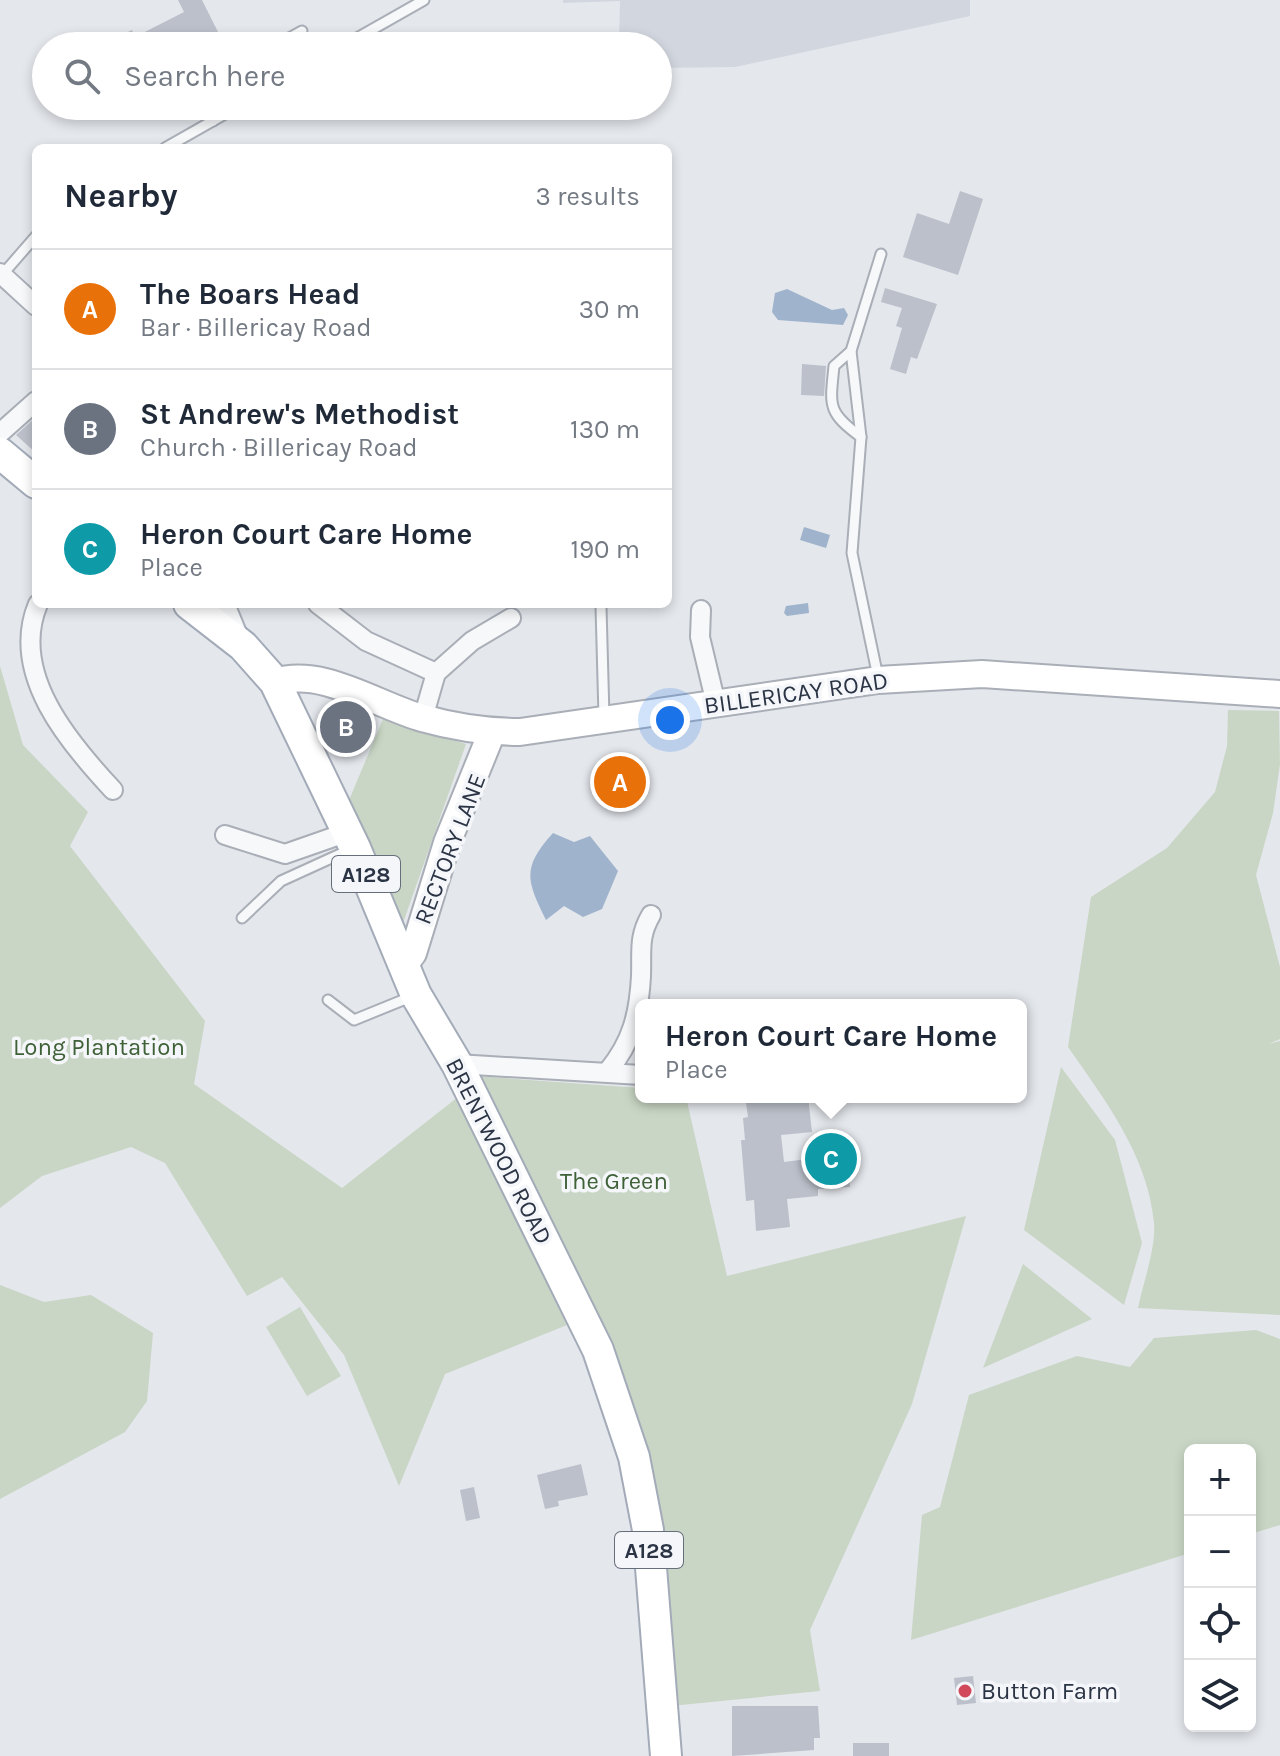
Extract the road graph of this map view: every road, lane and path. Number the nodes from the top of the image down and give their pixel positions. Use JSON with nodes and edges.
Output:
{"nodes":[{"id":1,"x":424,"y":0,"type":"edge"},
{"id":2,"x":368,"y":32,"type":"edge"},
{"id":3,"x":213,"y":121,"type":"edge"},
{"id":4,"x":172,"y":144,"type":"edge"},
{"id":5,"x":32,"y":240,"type":"edge"},
{"id":6,"x":881,"y":254,"type":"dead end"},
{"id":7,"x":1,"y":274,"type":"edge"},
{"id":8,"x":32,"y":302,"type":"edge"},
{"id":9,"x":851,"y":351,"type":"junction"},
{"id":10,"x":32,"y":405,"type":"edge"},
{"id":11,"x":0,"y":433,"type":"edge"},
{"id":12,"x":861,"y":437,"type":"junction"},
{"id":13,"x":0,"y":453,"type":"edge"},
{"id":14,"x":32,"y":475,"type":"edge"},
{"id":15,"x":36,"y":608,"type":"edge"},
{"id":16,"x":194,"y":608,"type":"edge"},
{"id":17,"x":227,"y":608,"type":"edge"},
{"id":18,"x":323,"y":608,"type":"edge"},
{"id":19,"x":601,"y":608,"type":"edge"},
{"id":20,"x":701,"y":610,"type":"dead end"},
{"id":21,"x":511,"y":618,"type":"dead end"},
{"id":22,"x":243,"y":646,"type":"junction"},
{"id":23,"x":436,"y":673,"type":"junction"},
{"id":24,"x":878,"y":680,"type":"junction"},
{"id":25,"x":275,"y":682,"type":"junction"},
{"id":26,"x":1280,"y":694,"type":"edge"},
{"id":27,"x":716,"y":704,"type":"junction"},
{"id":28,"x":423,"y":718,"type":"junction"},
{"id":29,"x":605,"y":720,"type":"junction"},
{"id":30,"x":492,"y":732,"type":"junction"},
{"id":31,"x":113,"y":790,"type":"dead end"},
{"id":32,"x":225,"y":835,"type":"dead end"},
{"id":33,"x":352,"y":840,"type":"junction"},
{"id":34,"x":651,"y":915,"type":"dead end"},
{"id":35,"x":242,"y":918,"type":"dead end"},
{"id":36,"x":405,"y":964,"type":"junction"},
{"id":37,"x":416,"y":995,"type":"junction"},
{"id":38,"x":639,"y":999,"type":"edge"},
{"id":39,"x":328,"y":1000,"type":"dead end"},
{"id":40,"x":635,"y":1028,"type":"edge"},
{"id":41,"x":457,"y":1064,"type":"junction"},
{"id":42,"x":608,"y":1071,"type":"junction"},
{"id":43,"x":635,"y":1074,"type":"edge"},
{"id":44,"x":666,"y":1756,"type":"edge"}],
"edges":[{"from":1,"to":2,"type":"lane"},
{"from":3,"to":4,"type":"lane"},
{"from":5,"to":7,"type":"lane"},
{"from":6,"to":9,"type":"lane"},
{"from":7,"to":8,"type":"street"},
{"from":9,"to":12,"type":"lane"},
{"from":9,"to":12,"type":"lane"},
{"from":10,"to":11,"type":"street"},
{"from":12,"to":24,"type":"lane"},
{"from":13,"to":14,"type":"main road"},
{"from":15,"to":31,"type":"street"},
{"from":16,"to":22,"type":"main road","name":"BRENTWOOD ROAD","number":"A128"},
{"from":17,"to":22,"type":"street"},
{"from":18,"to":23,"type":"street"},
{"from":19,"to":29,"type":"lane"},
{"from":20,"to":27,"type":"street"},
{"from":21,"to":23,"type":"street"},
{"from":22,"to":25,"type":"main road","name":"BRENTWOOD ROAD","number":"A128"},
{"from":23,"to":28,"type":"street"},
{"from":24,"to":26,"type":"street","name":"BILLERICAY ROAD"},
{"from":24,"to":27,"type":"street","name":"BILLERICAY ROAD"},
{"from":25,"to":28,"type":"street","name":"BILLERICAY ROAD"},
{"from":25,"to":33,"type":"main road","name":"BRENTWOOD ROAD","number":"A128"},
{"from":27,"to":29,"type":"street","name":"BILLERICAY ROAD"},
{"from":28,"to":30,"type":"street","name":"BILLERICAY ROAD"},
{"from":29,"to":30,"type":"street","name":"BILLERICAY ROAD"},
{"from":30,"to":36,"type":"street","name":"RECTORY LANE"},
{"from":32,"to":33,"type":"street"},
{"from":33,"to":35,"type":"lane"},
{"from":33,"to":36,"type":"main road","name":"BRENTWOOD ROAD","number":"A128"},
{"from":34,"to":38,"type":"street"},
{"from":36,"to":37,"type":"main road","name":"BRENTWOOD ROAD","number":"A128"},
{"from":37,"to":39,"type":"lane"},
{"from":37,"to":41,"type":"main road","name":"BRENTWOOD ROAD","number":"A128"},
{"from":40,"to":42,"type":"street"},
{"from":41,"to":42,"type":"street"},
{"from":41,"to":44,"type":"main road","name":"BRENTWOOD ROAD","number":"A128"},
{"from":42,"to":43,"type":"street"}]}
